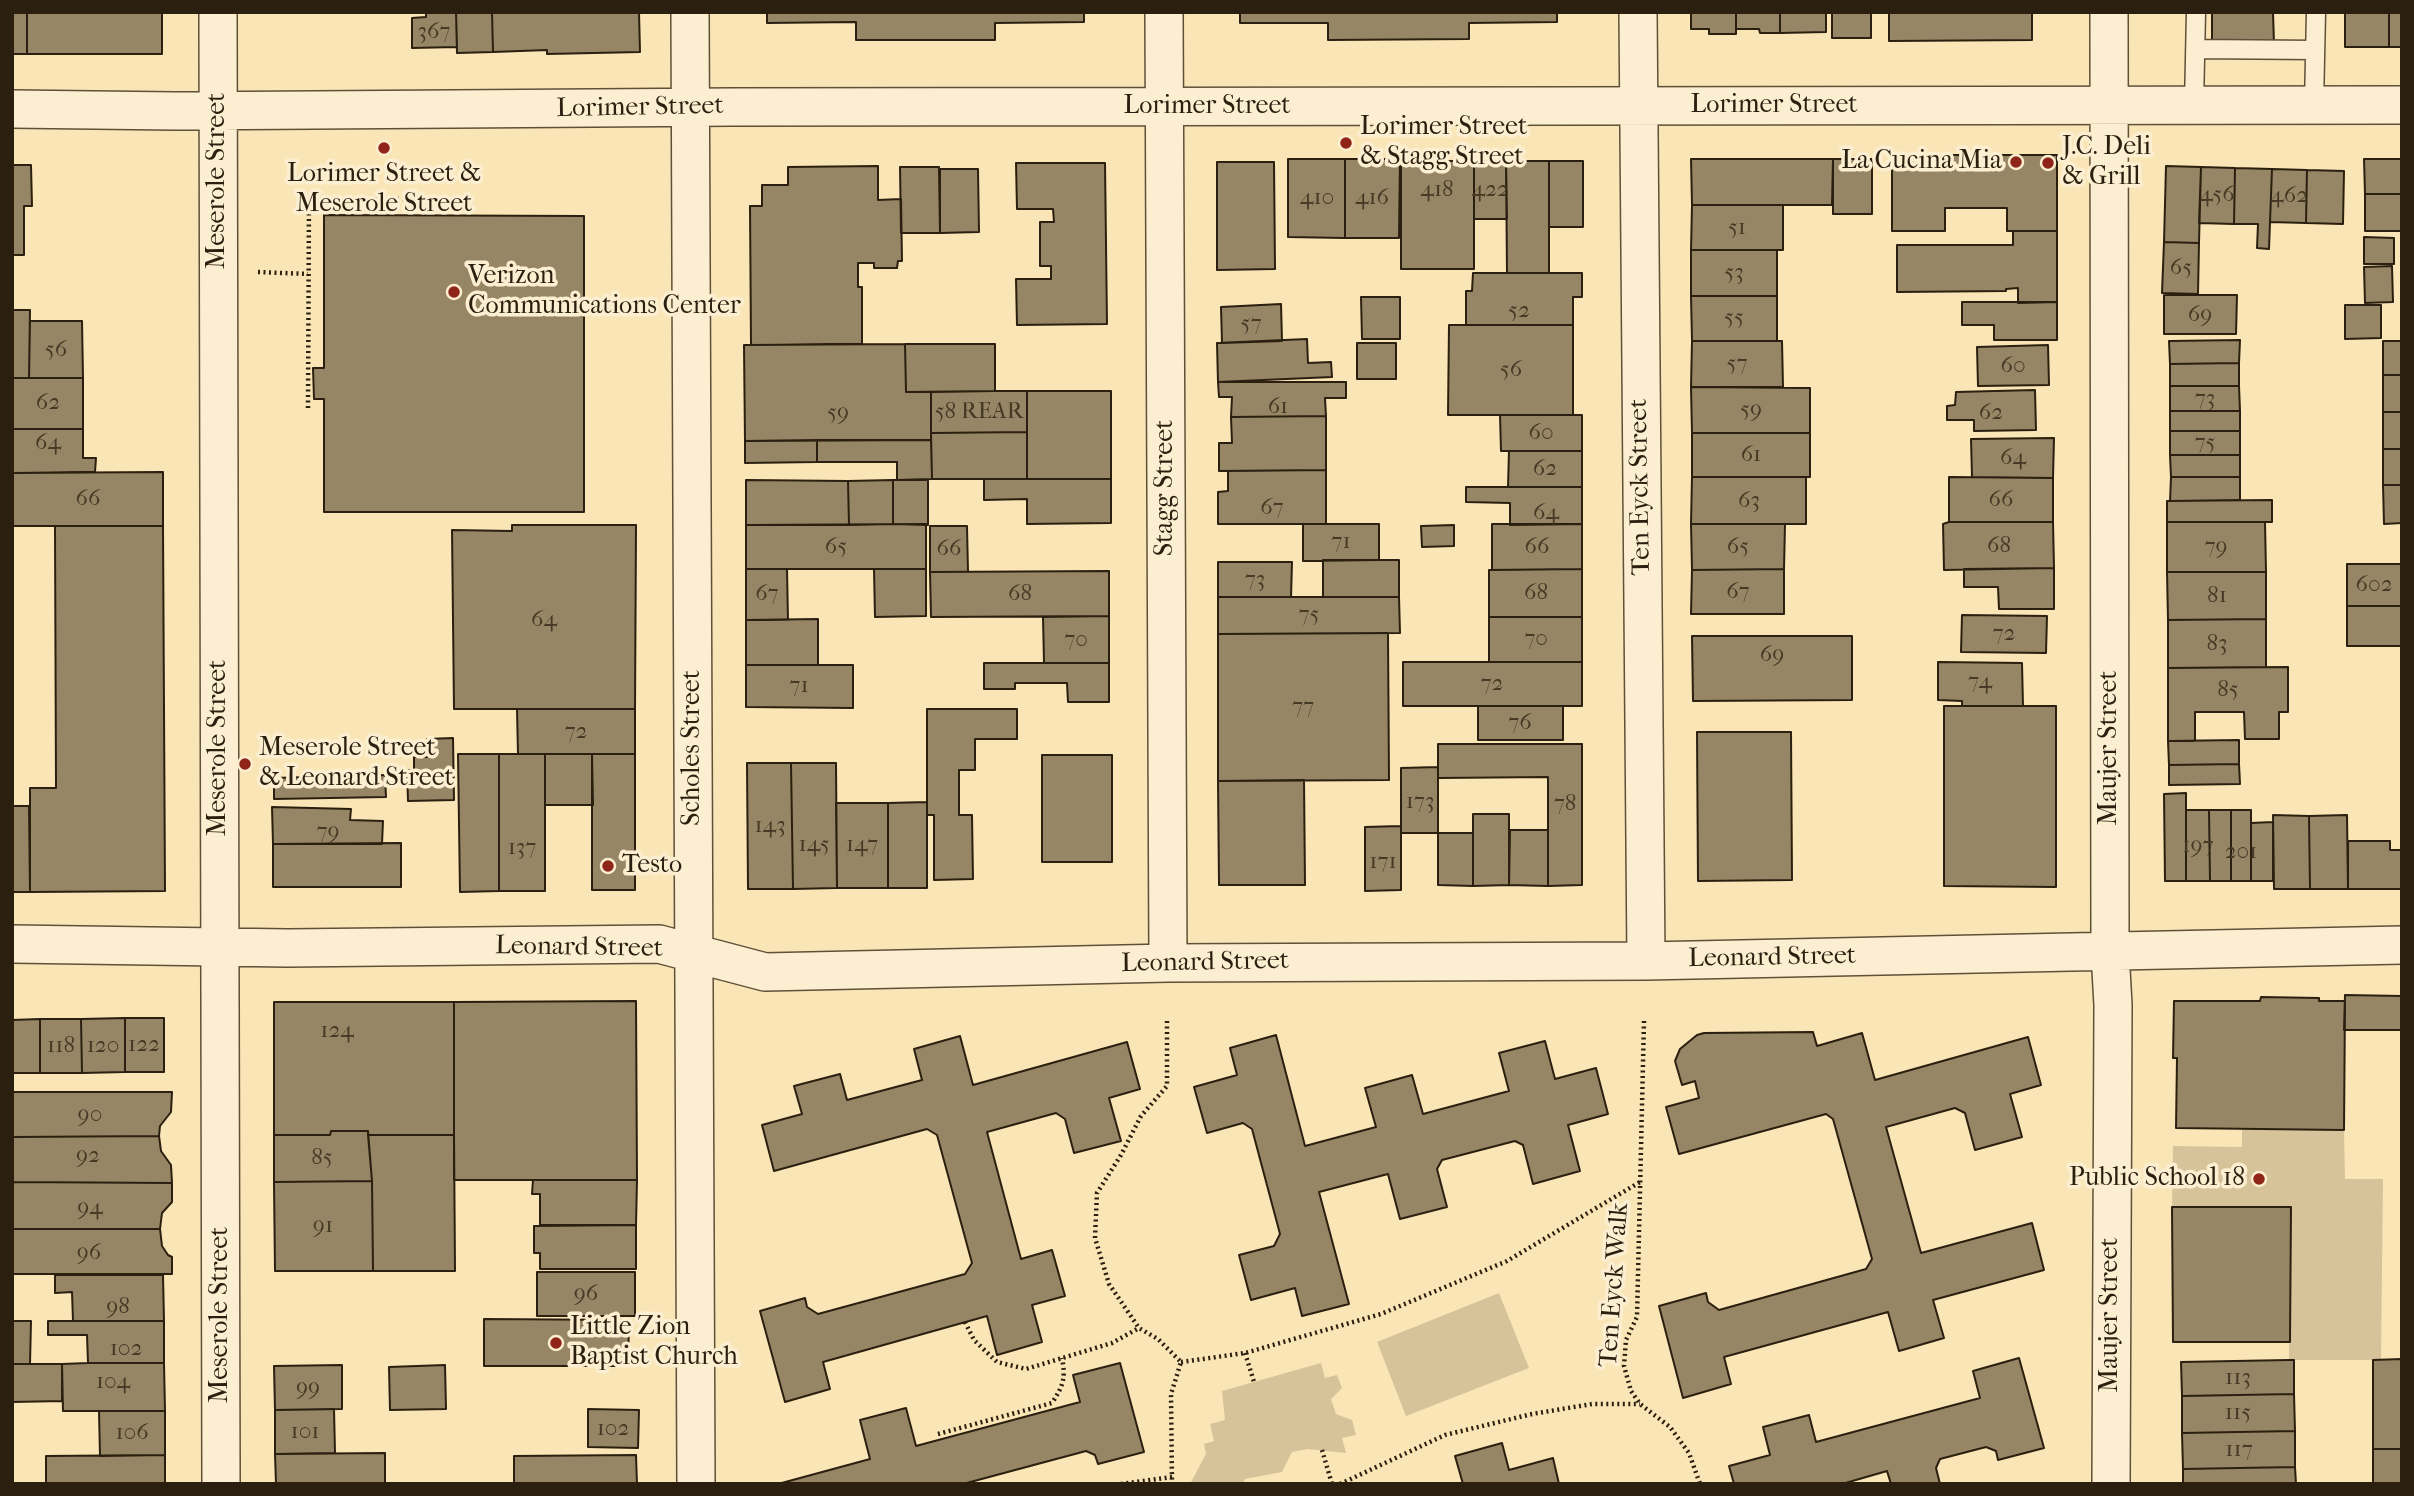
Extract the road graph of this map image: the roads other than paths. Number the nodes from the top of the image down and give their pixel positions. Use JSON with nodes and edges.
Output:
{"nodes":[{"id":1,"x":218,"y":12,"type":"edge"},
{"id":2,"x":690,"y":12,"type":"edge"},
{"id":3,"x":1164,"y":12,"type":"edge"},
{"id":4,"x":1637,"y":12,"type":"edge"},
{"id":5,"x":2109,"y":12,"type":"edge"},
{"id":6,"x":2196,"y":12,"type":"edge"},
{"id":7,"x":2316,"y":12,"type":"edge"},
{"id":8,"x":2196,"y":49,"type":"junction"},
{"id":9,"x":2315,"y":50,"type":"junction"},
{"id":10,"x":2110,"y":105,"type":"junction"},
{"id":11,"x":2194,"y":105,"type":"junction"},
{"id":12,"x":2314,"y":105,"type":"junction"},
{"id":13,"x":2402,"y":105,"type":"edge"},
{"id":14,"x":1638,"y":106,"type":"junction"},
{"id":15,"x":1164,"y":107,"type":"junction"},
{"id":16,"x":12,"y":109,"type":"edge"},
{"id":17,"x":690,"y":109,"type":"junction"},
{"id":18,"x":218,"y":110,"type":"junction"},
{"id":19,"x":12,"y":944,"type":"edge"},
{"id":20,"x":2402,"y":945,"type":"edge"},
{"id":21,"x":220,"y":947,"type":"junction"},
{"id":22,"x":2110,"y":951,"type":"junction"},
{"id":23,"x":694,"y":954,"type":"junction"},
{"id":24,"x":1646,"y":961,"type":"junction"},
{"id":25,"x":1168,"y":963,"type":"junction"},
{"id":26,"x":221,"y":1484,"type":"edge"},
{"id":27,"x":696,"y":1484,"type":"edge"},
{"id":28,"x":2111,"y":1484,"type":"edge"}],
"edges":[{"from":1,"to":18,"type":"street","name":"Meserole Street"},
{"from":2,"to":17,"type":"street","name":"Scholes Street"},
{"from":3,"to":15,"type":"street","name":"Stagg Street"},
{"from":4,"to":14,"type":"street","name":"Ten Eyck Street"},
{"from":5,"to":10,"type":"street","name":"Maujer Street"},
{"from":6,"to":8,"type":"lane"},
{"from":7,"to":9,"type":"lane"},
{"from":8,"to":9,"type":"lane"},
{"from":8,"to":11,"type":"lane"},
{"from":9,"to":12,"type":"lane"},
{"from":10,"to":11,"type":"street","name":"Lorimer Street"},
{"from":10,"to":14,"type":"street","name":"Lorimer Street"},
{"from":10,"to":22,"type":"street","name":"Maujer Street"},
{"from":11,"to":12,"type":"street","name":"Lorimer Street"},
{"from":12,"to":13,"type":"street","name":"Lorimer Street"},
{"from":14,"to":15,"type":"street","name":"Lorimer Street"},
{"from":14,"to":24,"type":"street","name":"Ten Eyck Street"},
{"from":15,"to":17,"type":"street","name":"Lorimer Street"},
{"from":15,"to":25,"type":"street","name":"Stagg Street"},
{"from":16,"to":18,"type":"street","name":"Lorimer Street"},
{"from":17,"to":18,"type":"street","name":"Lorimer Street"},
{"from":17,"to":23,"type":"street","name":"Scholes Street"},
{"from":18,"to":21,"type":"street","name":"Meserole Street"},
{"from":19,"to":21,"type":"street","name":"Leonard Street"},
{"from":20,"to":22,"type":"street","name":"Leonard Street"},
{"from":21,"to":23,"type":"street","name":"Leonard Street"},
{"from":21,"to":26,"type":"street","name":"Meserole Street"},
{"from":22,"to":24,"type":"street","name":"Leonard Street"},
{"from":22,"to":28,"type":"street","name":"Maujer Street"},
{"from":23,"to":25,"type":"street","name":"Leonard Street"},
{"from":23,"to":27,"type":"street","name":"Scholes Street"},
{"from":24,"to":25,"type":"street","name":"Leonard Street"}]}
